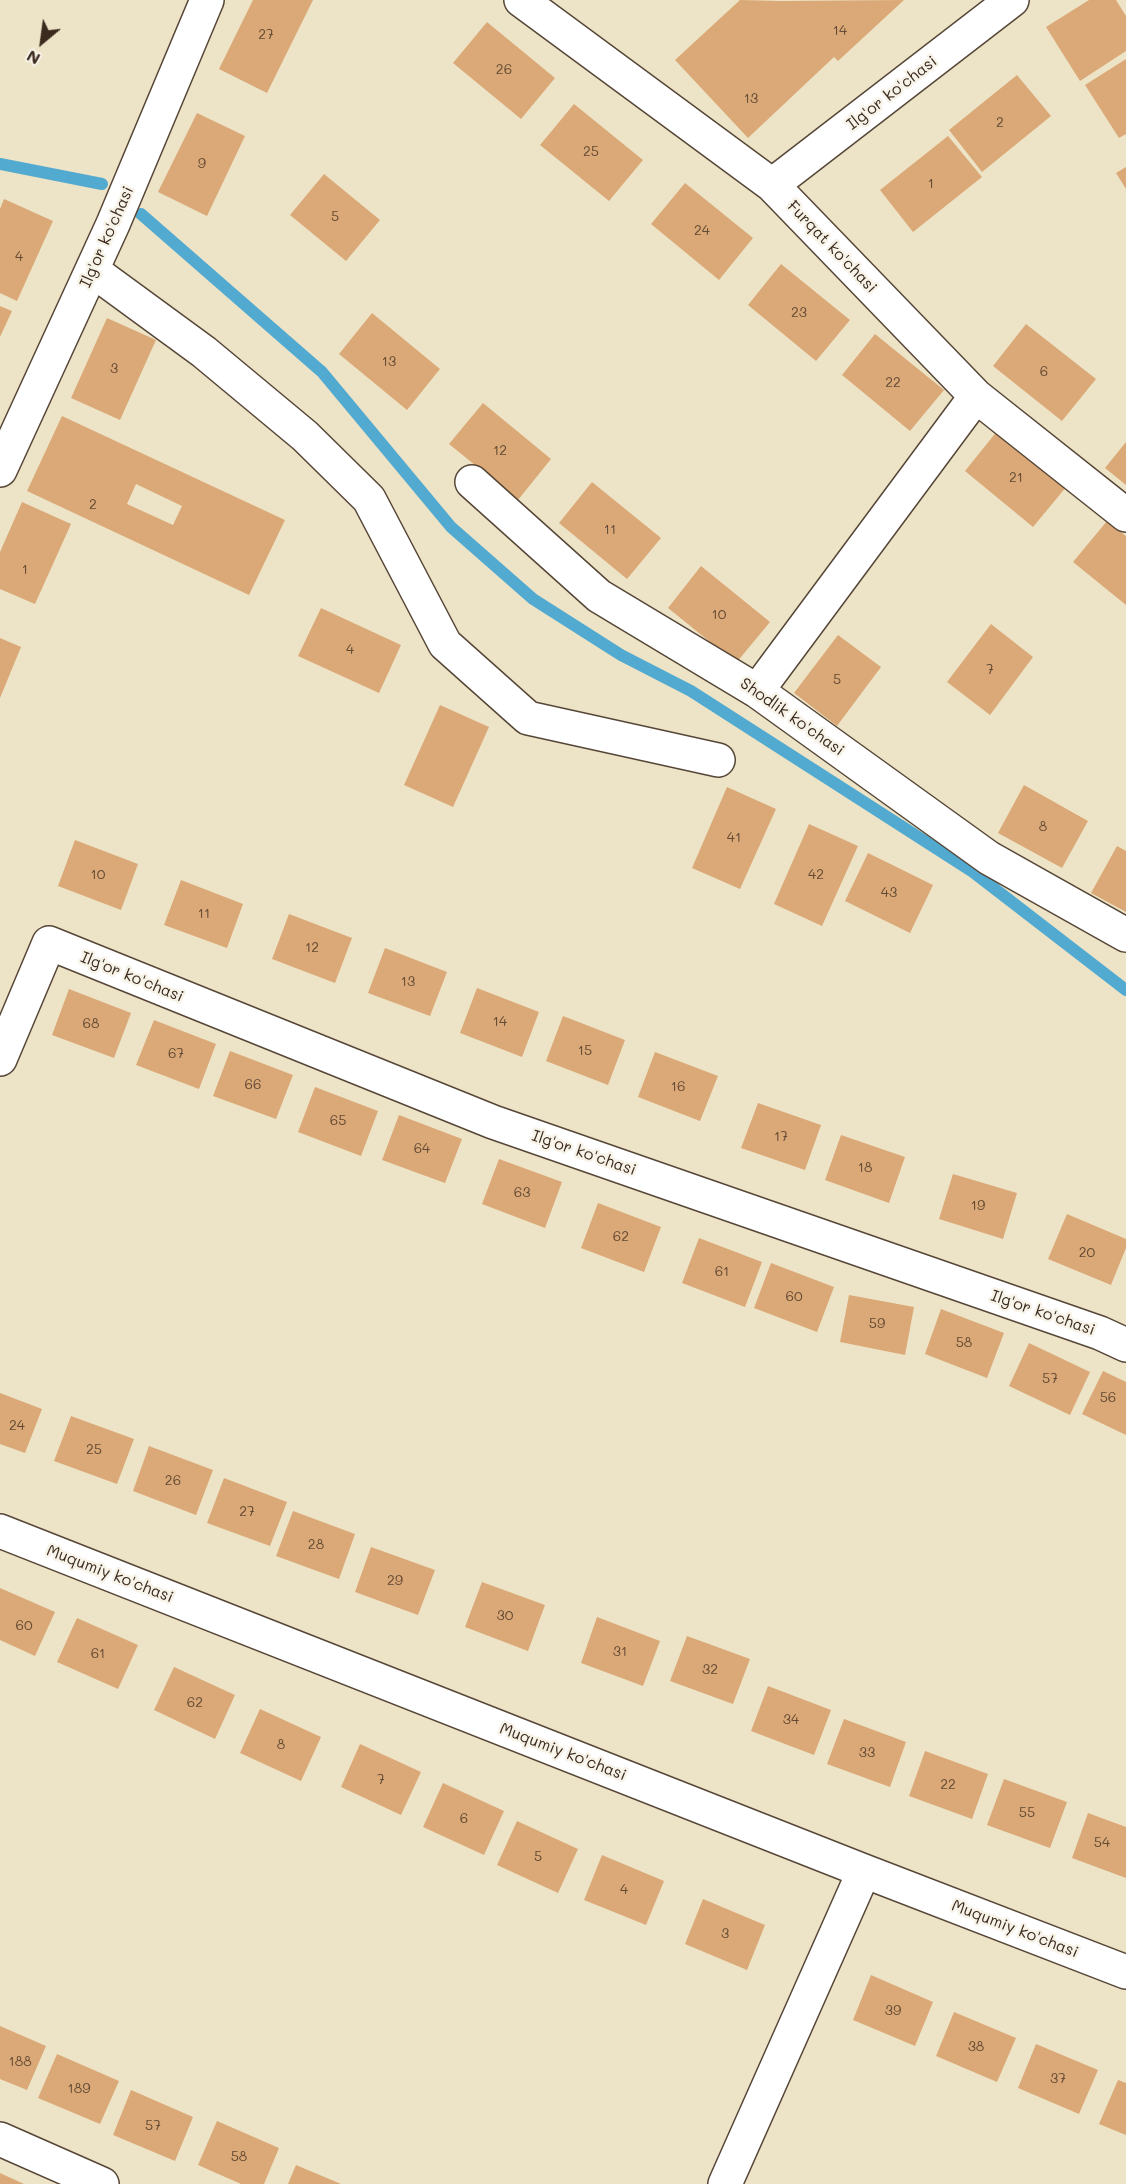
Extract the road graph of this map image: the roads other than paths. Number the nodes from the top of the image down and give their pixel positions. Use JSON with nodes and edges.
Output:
{"nodes":[{"id":1,"x":207,"y":0,"type":"edge"},
{"id":2,"x":521,"y":0,"type":"edge"},
{"id":3,"x":1012,"y":0,"type":"edge"},
{"id":4,"x":772,"y":185,"type":"junction"},
{"id":5,"x":92,"y":270,"type":"junction"},
{"id":6,"x":976,"y":396,"type":"junction"},
{"id":7,"x":0,"y":470,"type":"edge"},
{"id":8,"x":472,"y":482,"type":"dead end"},
{"id":9,"x":1126,"y":515,"type":"edge"},
{"id":10,"x":758,"y":691,"type":"junction"},
{"id":11,"x":718,"y":759,"type":"dead end"},
{"id":12,"x":1126,"y":935,"type":"edge"},
{"id":13,"x":0,"y":1059,"type":"edge"},
{"id":14,"x":1126,"y":1345,"type":"edge"},
{"id":15,"x":0,"y":1531,"type":"edge"},
{"id":16,"x":864,"y":1871,"type":"junction"},
{"id":17,"x":1126,"y":1972,"type":"edge"},
{"id":18,"x":0,"y":2139,"type":"edge"},
{"id":19,"x":102,"y":2184,"type":"edge"},
{"id":20,"x":724,"y":2184,"type":"edge"}],
"edges":[{"from":1,"to":5,"type":"street","name":"Ilg'or ko'chasi"},
{"from":2,"to":4,"type":"street","name":"Furqat ko'chasi"},
{"from":3,"to":4,"type":"street","name":"Ilg'or ko'chasi"},
{"from":4,"to":6,"type":"street","name":"Furqat ko'chasi"},
{"from":5,"to":7,"type":"street","name":"Ilg'or ko'chasi"},
{"from":5,"to":11,"type":"street"},
{"from":6,"to":9,"type":"street","name":"Furqat ko'chasi"},
{"from":6,"to":10,"type":"street"},
{"from":8,"to":10,"type":"street","name":"Shodlik ko'chasi"},
{"from":10,"to":12,"type":"street","name":"Shodlik ko'chasi"},
{"from":13,"to":14,"type":"street","name":"Ilg'or ko'chasi"},
{"from":15,"to":16,"type":"street","name":"Muqumiy ko'chasi"},
{"from":16,"to":17,"type":"street","name":"Muqumiy ko'chasi"},
{"from":16,"to":20,"type":"street"},
{"from":18,"to":19,"type":"street"}]}
